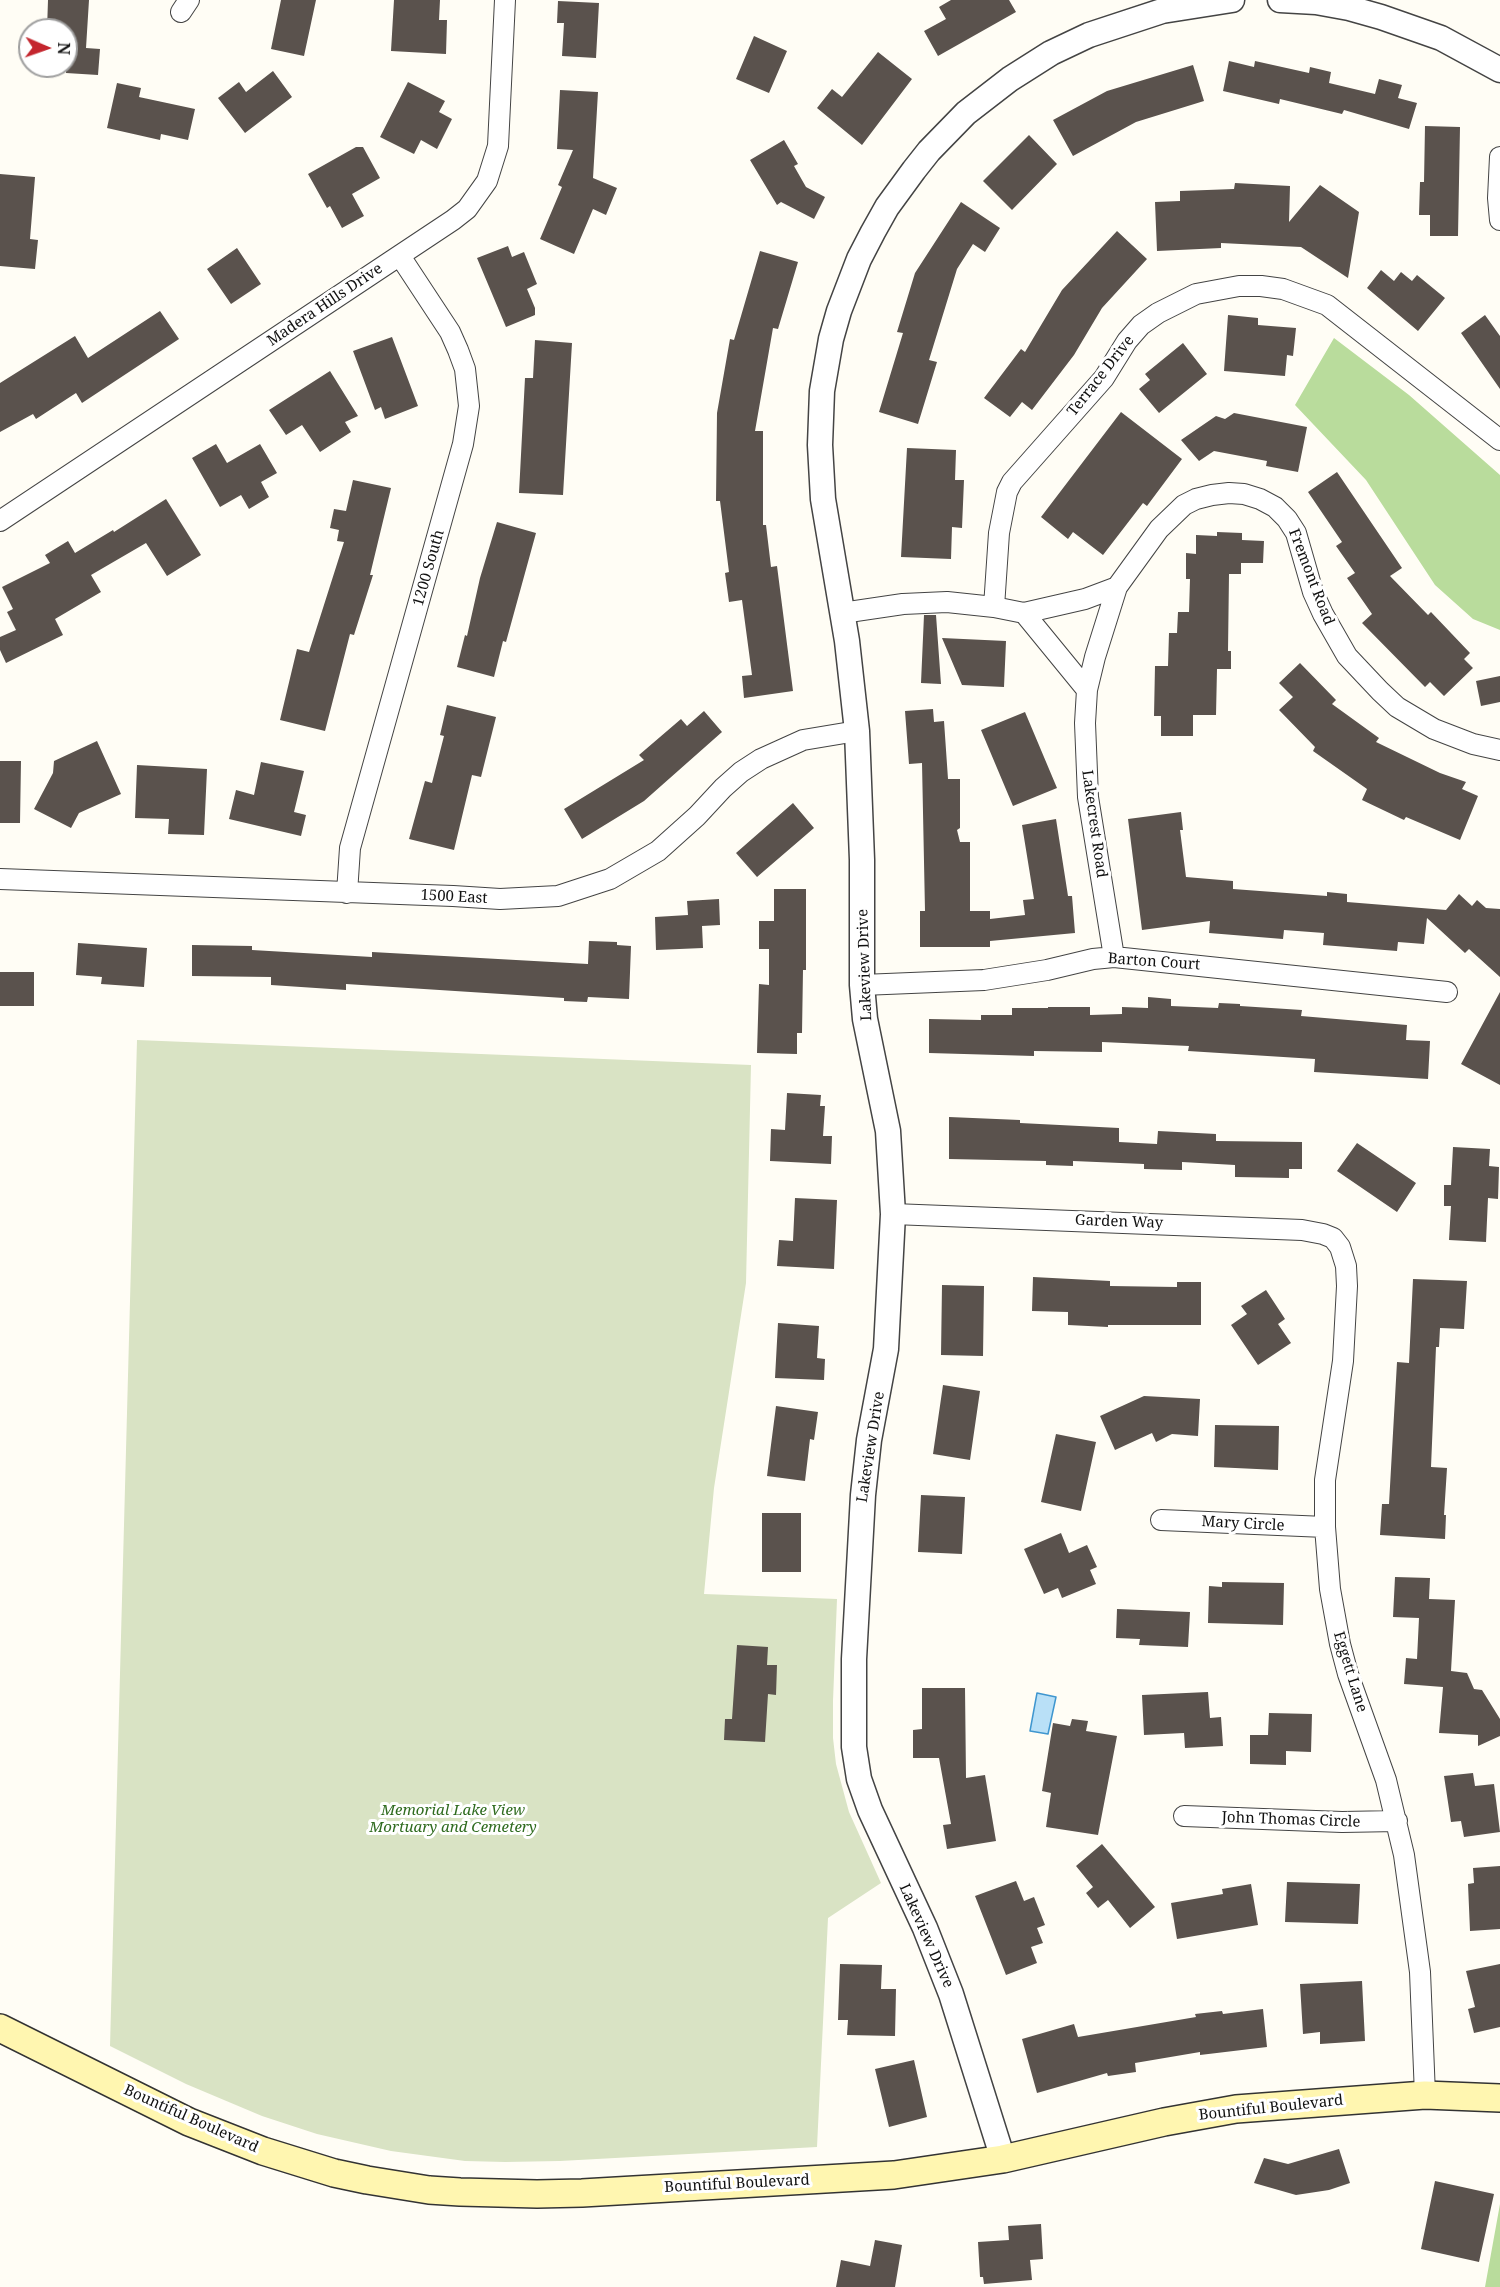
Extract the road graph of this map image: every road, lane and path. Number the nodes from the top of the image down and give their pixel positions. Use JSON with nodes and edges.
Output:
{"nodes":[{"id":1,"x":505,"y":0,"type":"edge"},
{"id":2,"x":1232,"y":0,"type":"edge"},
{"id":3,"x":1280,"y":0,"type":"edge"},
{"id":4,"x":1316,"y":1,"type":"edge"},
{"id":5,"x":1500,"y":70,"type":"edge"},
{"id":6,"x":1500,"y":157,"type":"edge"},
{"id":7,"x":1500,"y":220,"type":"edge"},
{"id":8,"x":400,"y":256,"type":"junction"},
{"id":9,"x":1500,"y":440,"type":"edge"},
{"id":10,"x":0,"y":520,"type":"edge"},
{"id":11,"x":1117,"y":587,"type":"junction"},
{"id":12,"x":994,"y":606,"type":"junction"},
{"id":13,"x":842,"y":613,"type":"junction"},
{"id":14,"x":1024,"y":613,"type":"junction"},
{"id":15,"x":1087,"y":690,"type":"junction"},
{"id":16,"x":857,"y":731,"type":"junction"},
{"id":17,"x":1500,"y":750,"type":"edge"},
{"id":18,"x":0,"y":879,"type":"edge"},
{"id":19,"x":347,"y":892,"type":"junction"},
{"id":20,"x":1114,"y":957,"type":"junction"},
{"id":21,"x":862,"y":985,"type":"junction"},
{"id":22,"x":1447,"y":992,"type":"dead end"},
{"id":23,"x":893,"y":1214,"type":"junction"},
{"id":24,"x":1340,"y":1247,"type":"joint"},
{"id":25,"x":1161,"y":1520,"type":"dead end"},
{"id":26,"x":1325,"y":1527,"type":"junction"},
{"id":27,"x":1184,"y":1816,"type":"dead end"},
{"id":28,"x":1397,"y":1821,"type":"junction"},
{"id":29,"x":0,"y":2028,"type":"edge"},
{"id":30,"x":1425,"y":2095,"type":"junction"},
{"id":31,"x":1500,"y":2098,"type":"edge"},
{"id":32,"x":1003,"y":2159,"type":"junction"}],
"edges":[{"from":1,"to":8,"type":"street","name":"Madera Hills Drive"},
{"from":2,"to":13,"type":"street","name":"Lakeview Drive"},
{"from":3,"to":4,"type":"street"},
{"from":4,"to":5,"type":"street"},
{"from":6,"to":7,"type":"street"},
{"from":8,"to":10,"type":"street","name":"Madera Hills Drive"},
{"from":8,"to":19,"type":"street","name":"1200 South"},
{"from":9,"to":12,"type":"street","name":"Terrace Drive"},
{"from":11,"to":14,"type":"street"},
{"from":11,"to":15,"type":"street","name":"Lakecrest Road"},
{"from":11,"to":17,"type":"street","name":"Fremont Road"},
{"from":12,"to":13,"type":"street"},
{"from":12,"to":14,"type":"street"},
{"from":13,"to":16,"type":"street","name":"Lakeview Drive"},
{"from":14,"to":15,"type":"street"},
{"from":15,"to":20,"type":"street","name":"Lakecrest Road"},
{"from":16,"to":19,"type":"street","name":"1500 East"},
{"from":16,"to":21,"type":"street","name":"Lakeview Drive"},
{"from":18,"to":19,"type":"street","name":"1500 East"},
{"from":20,"to":21,"type":"street","name":"Barton Court"},
{"from":20,"to":22,"type":"street","name":"Barton Court"},
{"from":21,"to":23,"type":"street","name":"Lakeview Drive"},
{"from":23,"to":24,"type":"street","name":"Garden Way"},
{"from":23,"to":32,"type":"street","name":"Lakeview Drive"},
{"from":24,"to":26,"type":"street","name":"Eggett Lane"},
{"from":25,"to":26,"type":"street","name":"Mary Circle"},
{"from":26,"to":28,"type":"street","name":"Eggett Lane"},
{"from":27,"to":28,"type":"street","name":"John Thomas Circle"},
{"from":28,"to":30,"type":"street","name":"Eggett Lane"},
{"from":29,"to":32,"type":"main road","name":"Bountiful Boulevard"},
{"from":30,"to":31,"type":"main road","name":"Bountiful Boulevard"},
{"from":30,"to":32,"type":"main road","name":"Bountiful Boulevard"}]}
